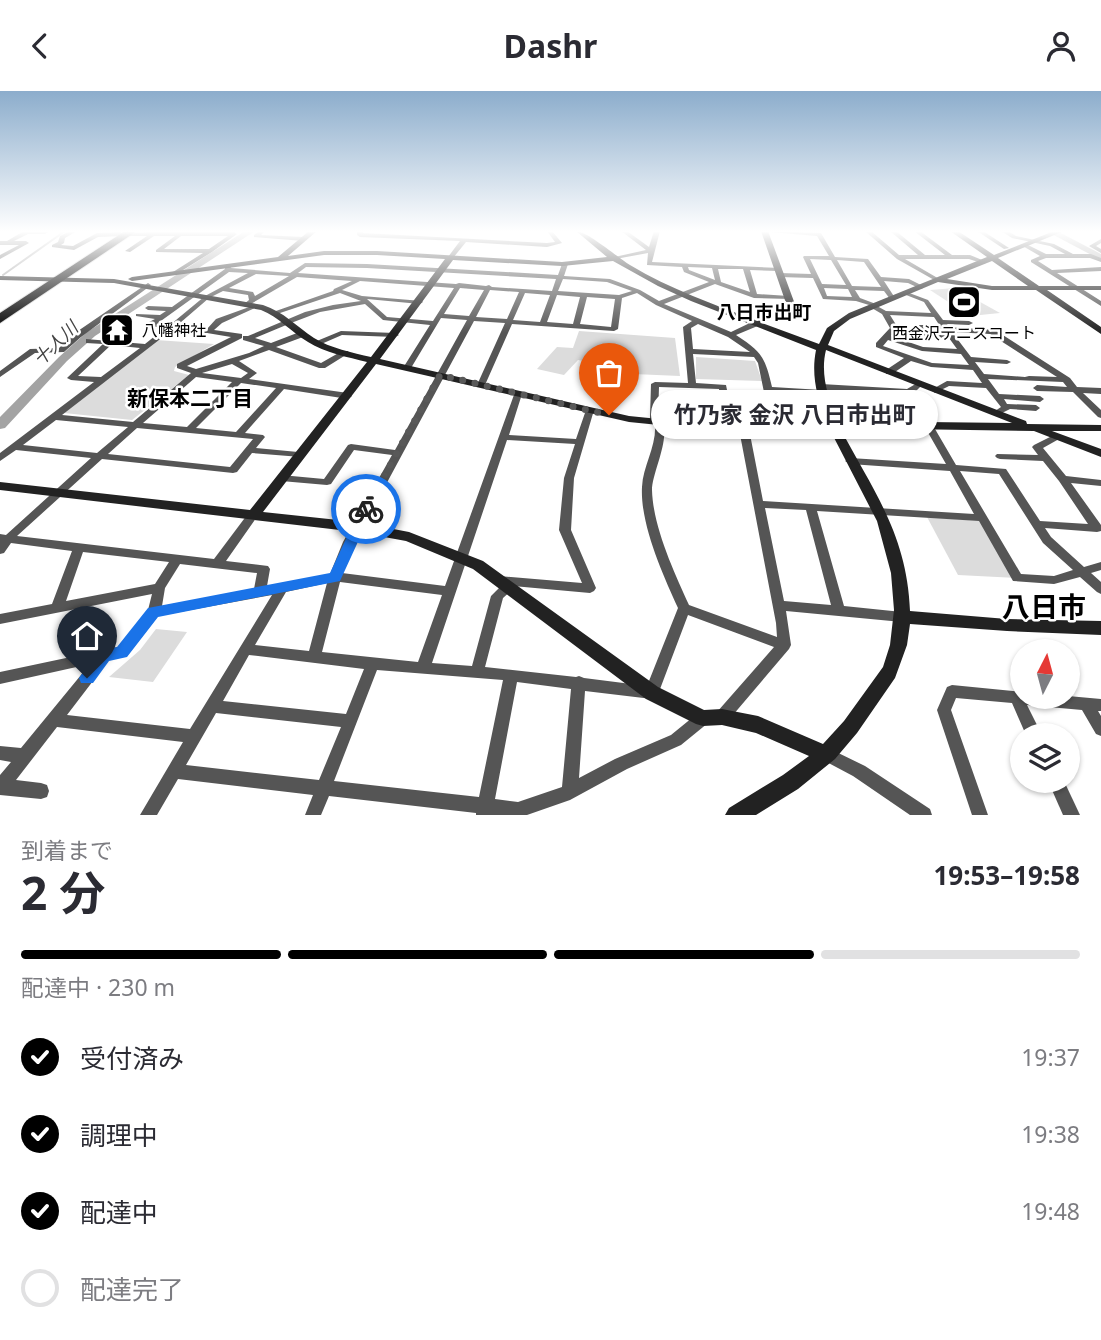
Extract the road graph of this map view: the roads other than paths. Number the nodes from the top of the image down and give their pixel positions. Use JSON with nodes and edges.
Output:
{"nodes":[{"id":1,"x":565,"y":264,"type":"edge"},
{"id":2,"x":78,"y":265,"type":"edge"},
{"id":3,"x":189,"y":265,"type":"edge"},
{"id":4,"x":244,"y":265,"type":"edge"},
{"id":5,"x":446,"y":265,"type":"edge"},
{"id":6,"x":630,"y":265,"type":"edge"},
{"id":7,"x":677,"y":265,"type":"edge"},
{"id":8,"x":685,"y":265,"type":"junction"},
{"id":9,"x":776,"y":265,"type":"edge"},
{"id":10,"x":810,"y":265,"type":"edge"},
{"id":11,"x":837,"y":265,"type":"edge"},
{"id":12,"x":870,"y":265,"type":"edge"},
{"id":13,"x":912,"y":265,"type":"edge"},
{"id":14,"x":976,"y":265,"type":"edge"},
{"id":15,"x":996,"y":265,"type":"edge"},
{"id":16,"x":1039,"y":265,"type":"edge"},
{"id":17,"x":715,"y":267,"type":"junction"},
{"id":18,"x":228,"y":268,"type":"junction"},
{"id":19,"x":746,"y":268,"type":"junction"},
{"id":20,"x":1101,"y":269,"type":"edge"},
{"id":21,"x":442,"y":270,"type":"junction"},
{"id":22,"x":256,"y":272,"type":"junction"},
{"id":23,"x":779,"y":272,"type":"junction"},
{"id":24,"x":1051,"y":272,"type":"junction"},
{"id":25,"x":177,"y":273,"type":"junction"},
{"id":26,"x":155,"y":275,"type":"junction"},
{"id":27,"x":293,"y":275,"type":"junction"},
{"id":28,"x":815,"y":276,"type":"junction"},
{"id":29,"x":559,"y":277,"type":"junction"},
{"id":30,"x":0,"y":278,"type":"edge"},
{"id":31,"x":56,"y":279,"type":"junction"},
{"id":32,"x":82,"y":279,"type":"junction"},
{"id":33,"x":361,"y":279,"type":"junction"},
{"id":34,"x":880,"y":279,"type":"junction"},
{"id":35,"x":938,"y":280,"type":"junction"},
{"id":36,"x":390,"y":281,"type":"junction"},
{"id":37,"x":122,"y":282,"type":"junction"},
{"id":38,"x":715,"y":282,"type":"junction"},
{"id":39,"x":433,"y":283,"type":"junction"},
{"id":40,"x":459,"y":285,"type":"junction"},
{"id":41,"x":820,"y":286,"type":"junction"},
{"id":42,"x":157,"y":287,"type":"junction"},
{"id":43,"x":489,"y":287,"type":"junction"},
{"id":44,"x":921,"y":287,"type":"junction"},
{"id":45,"x":851,"y":288,"type":"junction"},
{"id":46,"x":218,"y":289,"type":"junction"},
{"id":47,"x":1038,"y":289,"type":"junction"},
{"id":48,"x":1077,"y":289,"type":"junction"},
{"id":49,"x":1101,"y":289,"type":"edge"},
{"id":50,"x":523,"y":290,"type":"junction"},
{"id":51,"x":340,"y":291,"type":"junction"},
{"id":52,"x":638,"y":291,"type":"junction"},
{"id":53,"x":553,"y":292,"type":"junction"},
{"id":54,"x":687,"y":293,"type":"junction"},
{"id":55,"x":894,"y":293,"type":"junction"},
{"id":56,"x":194,"y":294,"type":"junction"},
{"id":57,"x":584,"y":295,"type":"junction"},
{"id":58,"x":207,"y":296,"type":"junction"},
{"id":59,"x":754,"y":296,"type":"junction"},
{"id":60,"x":619,"y":297,"type":"junction"},
{"id":61,"x":789,"y":298,"type":"junction"},
{"id":62,"x":364,"y":299,"type":"junction"},
{"id":63,"x":857,"y":299,"type":"junction"},
{"id":64,"x":420,"y":302,"type":"junction"},
{"id":65,"x":252,"y":304,"type":"junction"},
{"id":66,"x":658,"y":304,"type":"junction"},
{"id":67,"x":1101,"y":304,"type":"edge"},
{"id":68,"x":148,"y":308,"type":"dead end"},
{"id":69,"x":877,"y":308,"type":"junction"},
{"id":70,"x":173,"y":309,"type":"junction"},
{"id":71,"x":0,"y":313,"type":"edge"},
{"id":72,"x":275,"y":313,"type":"junction"},
{"id":73,"x":138,"y":315,"type":"dead end"},
{"id":74,"x":163,"y":317,"type":"junction"},
{"id":75,"x":0,"y":319,"type":"edge"},
{"id":76,"x":472,"y":319,"type":"junction"},
{"id":77,"x":437,"y":320,"type":"junction"},
{"id":78,"x":405,"y":321,"type":"junction"},
{"id":79,"x":509,"y":321,"type":"junction"},
{"id":80,"x":698,"y":321,"type":"junction"},
{"id":81,"x":285,"y":322,"type":"junction"},
{"id":82,"x":760,"y":322,"type":"junction"},
{"id":83,"x":969,"y":323,"type":"dead end"},
{"id":84,"x":543,"y":324,"type":"junction"},
{"id":85,"x":576,"y":326,"type":"junction"},
{"id":86,"x":943,"y":326,"type":"junction"},
{"id":87,"x":168,"y":329,"type":"junction"},
{"id":88,"x":209,"y":331,"type":"junction"},
{"id":89,"x":924,"y":331,"type":"dead end"},
{"id":90,"x":1101,"y":331,"type":"edge"},
{"id":91,"x":300,"y":335,"type":"junction"},
{"id":92,"x":395,"y":335,"type":"junction"},
{"id":93,"x":731,"y":335,"type":"junction"},
{"id":94,"x":239,"y":337,"type":"junction"},
{"id":95,"x":887,"y":337,"type":"junction"},
{"id":96,"x":250,"y":338,"type":"junction"},
{"id":97,"x":89,"y":341,"type":"dead end"},
{"id":98,"x":109,"y":343,"type":"junction"},
{"id":99,"x":315,"y":343,"type":"junction"},
{"id":100,"x":147,"y":346,"type":"junction"},
{"id":101,"x":270,"y":346,"type":"junction"},
{"id":102,"x":823,"y":347,"type":"junction"},
{"id":103,"x":689,"y":351,"type":"junction"},
{"id":104,"x":962,"y":352,"type":"junction"},
{"id":105,"x":345,"y":353,"type":"junction"},
{"id":106,"x":757,"y":355,"type":"junction"},
{"id":107,"x":298,"y":357,"type":"junction"},
{"id":108,"x":910,"y":358,"type":"junction"},
{"id":109,"x":968,"y":359,"type":"junction"},
{"id":110,"x":233,"y":361,"type":"junction"},
{"id":111,"x":375,"y":361,"type":"junction"},
{"id":112,"x":1007,"y":362,"type":"dead end"},
{"id":113,"x":407,"y":368,"type":"junction"},
{"id":114,"x":975,"y":368,"type":"junction"},
{"id":115,"x":889,"y":372,"type":"junction"},
{"id":116,"x":195,"y":373,"type":"junction"},
{"id":117,"x":0,"y":375,"type":"edge"},
{"id":118,"x":440,"y":375,"type":"junction"},
{"id":119,"x":982,"y":376,"type":"junction"},
{"id":120,"x":102,"y":380,"type":"junction"},
{"id":121,"x":1067,"y":380,"type":"junction"},
{"id":122,"x":240,"y":381,"type":"junction"},
{"id":123,"x":481,"y":384,"type":"junction"},
{"id":124,"x":919,"y":384,"type":"junction"},
{"id":125,"x":692,"y":386,"type":"junction"},
{"id":126,"x":989,"y":386,"type":"junction"},
{"id":127,"x":282,"y":387,"type":"junction"},
{"id":128,"x":1037,"y":388,"type":"dead end"},
{"id":129,"x":768,"y":389,"type":"junction"},
{"id":130,"x":858,"y":389,"type":"junction"},
{"id":131,"x":821,"y":390,"type":"junction"},
{"id":132,"x":935,"y":390,"type":"junction"},
{"id":133,"x":1076,"y":390,"type":"junction"},
{"id":134,"x":1101,"y":391,"type":"edge"},
{"id":135,"x":909,"y":392,"type":"junction"},
{"id":136,"x":518,"y":394,"type":"junction"},
{"id":137,"x":348,"y":396,"type":"junction"},
{"id":138,"x":997,"y":396,"type":"junction"},
{"id":139,"x":724,"y":397,"type":"junction"},
{"id":140,"x":590,"y":410,"type":"junction"},
{"id":141,"x":1000,"y":410,"type":"junction"},
{"id":142,"x":1101,"y":415,"type":"edge"},
{"id":143,"x":54,"y":417,"type":"junction"},
{"id":144,"x":659,"y":422,"type":"junction"},
{"id":145,"x":727,"y":424,"type":"junction"},
{"id":146,"x":743,"y":424,"type":"junction"},
{"id":147,"x":134,"y":425,"type":"junction"},
{"id":148,"x":832,"y":425,"type":"junction"},
{"id":149,"x":876,"y":425,"type":"junction"},
{"id":150,"x":929,"y":426,"type":"junction"},
{"id":151,"x":1032,"y":427,"type":"junction"},
{"id":152,"x":1101,"y":428,"type":"edge"},
{"id":153,"x":189,"y":430,"type":"junction"},
{"id":154,"x":239,"y":435,"type":"junction"},
{"id":155,"x":503,"y":437,"type":"junction"},
{"id":156,"x":1056,"y":437,"type":"junction"},
{"id":157,"x":580,"y":442,"type":"junction"},
{"id":158,"x":14,"y":447,"type":"junction"},
{"id":159,"x":250,"y":450,"type":"junction"},
{"id":160,"x":398,"y":453,"type":"junction"},
{"id":161,"x":1101,"y":453,"type":"edge"},
{"id":162,"x":298,"y":455,"type":"junction"},
{"id":163,"x":99,"y":456,"type":"junction"},
{"id":164,"x":999,"y":456,"type":"dead end"},
{"id":165,"x":0,"y":458,"type":"edge"},
{"id":166,"x":1046,"y":459,"type":"junction"},
{"id":167,"x":850,"y":461,"type":"junction"},
{"id":168,"x":952,"y":468,"type":"junction"},
{"id":169,"x":281,"y":478,"type":"junction"},
{"id":170,"x":1063,"y":479,"type":"junction"},
{"id":171,"x":1101,"y":483,"type":"edge"},
{"id":172,"x":0,"y":486,"type":"edge"},
{"id":173,"x":58,"y":492,"type":"junction"},
{"id":174,"x":760,"y":504,"type":"junction"},
{"id":175,"x":811,"y":508,"type":"junction"},
{"id":176,"x":880,"y":513,"type":"junction"},
{"id":177,"x":254,"y":515,"type":"junction"},
{"id":178,"x":983,"y":518,"type":"junction"},
{"id":179,"x":1036,"y":524,"type":"junction"},
{"id":180,"x":356,"y":527,"type":"junction"},
{"id":181,"x":4,"y":539,"type":"edge"},
{"id":182,"x":79,"y":548,"type":"junction"},
{"id":183,"x":0,"y":550,"type":"edge"},
{"id":184,"x":460,"y":557,"type":"junction"},
{"id":185,"x":177,"y":559,"type":"junction"},
{"id":186,"x":217,"y":564,"type":"junction"},
{"id":187,"x":1101,"y":566,"type":"edge"},
{"id":188,"x":1082,"y":573,"type":"junction"},
{"id":189,"x":335,"y":577,"type":"junction"},
{"id":190,"x":503,"y":583,"type":"junction"},
{"id":191,"x":159,"y":589,"type":"junction"},
{"id":192,"x":282,"y":589,"type":"junction"},
{"id":193,"x":1101,"y":589,"type":"edge"},
{"id":194,"x":450,"y":591,"type":"junction"},
{"id":195,"x":260,"y":592,"type":"junction"},
{"id":196,"x":778,"y":605,"type":"junction"},
{"id":197,"x":57,"y":608,"type":"junction"},
{"id":198,"x":684,"y":608,"type":"junction"},
{"id":199,"x":839,"y":611,"type":"junction"},
{"id":200,"x":154,"y":613,"type":"junction"},
{"id":201,"x":902,"y":617,"type":"junction"},
{"id":202,"x":0,"y":619,"type":"edge"},
{"id":203,"x":1101,"y":628,"type":"edge"},
{"id":204,"x":783,"y":645,"type":"junction"},
{"id":205,"x":246,"y":649,"type":"junction"},
{"id":206,"x":104,"y":656,"type":"junction"},
{"id":207,"x":314,"y":656,"type":"junction"},
{"id":208,"x":373,"y":664,"type":"junction"},
{"id":209,"x":423,"y":668,"type":"junction"},
{"id":210,"x":477,"y":672,"type":"junction"},
{"id":211,"x":511,"y":675,"type":"junction"},
{"id":212,"x":0,"y":678,"type":"edge"},
{"id":213,"x":579,"y":682,"type":"junction"},
{"id":214,"x":652,"y":693,"type":"junction"},
{"id":215,"x":1010,"y":697,"type":"edge"},
{"id":216,"x":212,"y":705,"type":"junction"},
{"id":217,"x":1094,"y":705,"type":"edge"},
{"id":218,"x":722,"y":717,"type":"junction"},
{"id":219,"x":703,"y":718,"type":"junction"},
{"id":220,"x":53,"y":720,"type":"junction"},
{"id":221,"x":350,"y":721,"type":"junction"},
{"id":222,"x":1101,"y":729,"type":"edge"},
{"id":223,"x":194,"y":736,"type":"junction"},
{"id":224,"x":0,"y":753,"type":"edge"},
{"id":225,"x":826,"y":754,"type":"junction"},
{"id":226,"x":24,"y":756,"type":"junction"},
{"id":227,"x":174,"y":771,"type":"junction"},
{"id":228,"x":0,"y":787,"type":"edge"},
{"id":229,"x":324,"y":787,"type":"junction"},
{"id":230,"x":41,"y":791,"type":"dead end"},
{"id":231,"x":570,"y":792,"type":"junction"},
{"id":232,"x":1062,"y":793,"type":"edge"},
{"id":233,"x":485,"y":811,"type":"edge"},
{"id":234,"x":918,"y":814,"type":"edge"},
{"id":235,"x":148,"y":815,"type":"edge"},
{"id":236,"x":313,"y":815,"type":"edge"},
{"id":237,"x":736,"y":815,"type":"edge"},
{"id":238,"x":980,"y":815,"type":"edge"},
{"id":239,"x":1072,"y":815,"type":"edge"}],
"edges":[{"from":1,"to":29,"type":"street"},
{"from":2,"to":31,"type":"highway"},
{"from":3,"to":25,"type":"street"},
{"from":4,"to":18,"type":"street"},
{"from":5,"to":21,"type":"street"},
{"from":6,"to":54,"type":"street"},
{"from":7,"to":8,"type":"street"},
{"from":8,"to":17,"type":"street"},
{"from":8,"to":38,"type":"street"},
{"from":9,"to":23,"type":"street"},
{"from":10,"to":28,"type":"street"},
{"from":11,"to":45,"type":"street"},
{"from":12,"to":34,"type":"street"},
{"from":13,"to":35,"type":"street"},
{"from":14,"to":35,"type":"street"},
{"from":15,"to":47,"type":"street"},
{"from":16,"to":24,"type":"street"},
{"from":17,"to":19,"type":"street"},
{"from":17,"to":38,"type":"street"},
{"from":18,"to":22,"type":"street"},
{"from":18,"to":25,"type":"street"},
{"from":18,"to":56,"type":"street"},
{"from":19,"to":23,"type":"street"},
{"from":19,"to":59,"type":"street"},
{"from":20,"to":24,"type":"street"},
{"from":21,"to":27,"type":"street"},
{"from":21,"to":29,"type":"street"},
{"from":21,"to":39,"type":"street"},
{"from":22,"to":27,"type":"street"},
{"from":22,"to":46,"type":"street"},
{"from":23,"to":28,"type":"street"},
{"from":23,"to":61,"type":"street"},
{"from":24,"to":48,"type":"street"},
{"from":25,"to":26,"type":"street"},
{"from":26,"to":32,"type":"street"},
{"from":26,"to":37,"type":"street"},
{"from":27,"to":33,"type":"street"},
{"from":27,"to":65,"type":"street"},
{"from":28,"to":41,"type":"street"},
{"from":29,"to":52,"type":"street"},
{"from":29,"to":53,"type":"street"},
{"from":30,"to":31,"type":"street"},
{"from":31,"to":32,"type":"street"},
{"from":31,"to":71,"type":"highway"},
{"from":31,"to":75,"type":"highway"},
{"from":32,"to":37,"type":"street"},
{"from":33,"to":36,"type":"street"},
{"from":33,"to":51,"type":"street"},
{"from":34,"to":44,"type":"street"},
{"from":34,"to":55,"type":"street"},
{"from":35,"to":44,"type":"street"},
{"from":35,"to":47,"type":"street"},
{"from":36,"to":39,"type":"street"},
{"from":36,"to":62,"type":"street"},
{"from":37,"to":42,"type":"street"},
{"from":38,"to":54,"type":"street"},
{"from":38,"to":59,"type":"street"},
{"from":39,"to":40,"type":"street"},
{"from":39,"to":64,"type":"street"},
{"from":40,"to":43,"type":"street"},
{"from":40,"to":77,"type":"street"},
{"from":41,"to":45,"type":"street"},
{"from":41,"to":63,"type":"street"},
{"from":42,"to":56,"type":"street"},
{"from":42,"to":117,"type":"street"},
{"from":43,"to":50,"type":"street"},
{"from":43,"to":76,"type":"street"},
{"from":44,"to":55,"type":"street"},
{"from":45,"to":55,"type":"street"},
{"from":45,"to":63,"type":"street"},
{"from":46,"to":58,"type":"street"},
{"from":46,"to":65,"type":"street"},
{"from":47,"to":48,"type":"street"},
{"from":47,"to":90,"type":"street"},
{"from":48,"to":49,"type":"street"},
{"from":48,"to":67,"type":"street"},
{"from":50,"to":53,"type":"street"},
{"from":50,"to":79,"type":"street"},
{"from":51,"to":62,"type":"street"},
{"from":51,"to":72,"type":"street"},
{"from":52,"to":60,"type":"street"},
{"from":52,"to":66,"type":"street"},
{"from":53,"to":57,"type":"street"},
{"from":53,"to":84,"type":"street"},
{"from":54,"to":66,"type":"street"},
{"from":54,"to":82,"type":"street"},
{"from":55,"to":69,"type":"street"},
{"from":55,"to":86,"type":"street"},
{"from":56,"to":58,"type":"street"},
{"from":56,"to":70,"type":"street"},
{"from":57,"to":60,"type":"street"},
{"from":57,"to":85,"type":"street"},
{"from":58,"to":65,"type":"street"},
{"from":58,"to":87,"type":"street"},
{"from":59,"to":61,"type":"street"},
{"from":60,"to":85,"type":"street"},
{"from":61,"to":82,"type":"street"},
{"from":62,"to":64,"type":"street"},
{"from":62,"to":78,"type":"street"},
{"from":62,"to":81,"type":"street"},
{"from":63,"to":69,"type":"street"},
{"from":64,"to":78,"type":"street"},
{"from":65,"to":72,"type":"street"},
{"from":65,"to":88,"type":"street"},
{"from":66,"to":80,"type":"street"},
{"from":68,"to":70,"type":"street"},
{"from":69,"to":86,"type":"street"},
{"from":69,"to":95,"type":"street"},
{"from":69,"to":102,"type":"street"},
{"from":70,"to":74,"type":"street"},
{"from":72,"to":81,"type":"street"},
{"from":73,"to":74,"type":"street"},
{"from":74,"to":87,"type":"street"},
{"from":76,"to":77,"type":"street"},
{"from":76,"to":79,"type":"street"},
{"from":76,"to":118,"type":"street"},
{"from":77,"to":78,"type":"street"},
{"from":77,"to":113,"type":"street"},
{"from":78,"to":92,"type":"street"},
{"from":79,"to":84,"type":"street"},
{"from":79,"to":123,"type":"street"},
{"from":80,"to":93,"type":"street"},
{"from":80,"to":103,"type":"street"},
{"from":81,"to":91,"type":"street"},
{"from":81,"to":96,"type":"street"},
{"from":82,"to":93,"type":"street"},
{"from":82,"to":102,"type":"street"},
{"from":83,"to":86,"type":"street"},
{"from":84,"to":85,"type":"street"},
{"from":86,"to":89,"type":"street"},
{"from":86,"to":104,"type":"street"},
{"from":86,"to":121,"type":"street"},
{"from":87,"to":88,"type":"street"},
{"from":87,"to":100,"type":"street"},
{"from":88,"to":94,"type":"street"},
{"from":91,"to":99,"type":"street"},
{"from":91,"to":101,"type":"street"},
{"from":92,"to":99,"type":"street"},
{"from":92,"to":111,"type":"street"},
{"from":93,"to":106,"type":"street"},
{"from":94,"to":96,"type":"street"},
{"from":94,"to":116,"type":"street"},
{"from":95,"to":104,"type":"street"},
{"from":95,"to":108,"type":"street"},
{"from":96,"to":101,"type":"street"},
{"from":97,"to":98,"type":"street"},
{"from":98,"to":100,"type":"street"},
{"from":98,"to":120,"type":"street"},
{"from":99,"to":105,"type":"street"},
{"from":99,"to":107,"type":"street"},
{"from":100,"to":120,"type":"street"},
{"from":101,"to":107,"type":"street"},
{"from":101,"to":110,"type":"street"},
{"from":102,"to":115,"type":"street"},
{"from":102,"to":131,"type":"street"},
{"from":103,"to":106,"type":"street"},
{"from":103,"to":125,"type":"street"},
{"from":104,"to":109,"type":"street"},
{"from":105,"to":107,"type":"street"},
{"from":105,"to":111,"type":"street"},
{"from":106,"to":129,"type":"street"},
{"from":108,"to":114,"type":"street"},
{"from":108,"to":115,"type":"street"},
{"from":109,"to":112,"type":"street"},
{"from":109,"to":114,"type":"street"},
{"from":110,"to":116,"type":"street"},
{"from":110,"to":122,"type":"street"},
{"from":111,"to":113,"type":"street"},
{"from":111,"to":137,"type":"street"},
{"from":113,"to":118,"type":"street"},
{"from":114,"to":119,"type":"street"},
{"from":115,"to":124,"type":"street"},
{"from":116,"to":122,"type":"street"},
{"from":116,"to":147,"type":"street"},
{"from":118,"to":123,"type":"street"},
{"from":118,"to":160,"type":"street"},
{"from":119,"to":121,"type":"street"},
{"from":119,"to":126,"type":"street"},
{"from":120,"to":143,"type":"street"},
{"from":121,"to":133,"type":"street"},
{"from":122,"to":127,"type":"street"},
{"from":122,"to":153,"type":"street"},
{"from":123,"to":136,"type":"street"},
{"from":124,"to":132,"type":"street"},
{"from":124,"to":135,"type":"street"},
{"from":125,"to":139,"type":"street"},
{"from":125,"to":144,"type":"street"},
{"from":126,"to":132,"type":"street"},
{"from":126,"to":138,"type":"street"},
{"from":127,"to":137,"type":"street"},
{"from":127,"to":154,"type":"street"},
{"from":128,"to":133,"type":"street"},
{"from":129,"to":131,"type":"street"},
{"from":129,"to":139,"type":"street"},
{"from":130,"to":131,"type":"street"},
{"from":130,"to":135,"type":"street"},
{"from":130,"to":149,"type":"street"},
{"from":131,"to":148,"type":"street"},
{"from":132,"to":141,"type":"street"},
{"from":133,"to":134,"type":"street"},
{"from":133,"to":142,"type":"street"},
{"from":135,"to":150,"type":"street"},
{"from":136,"to":140,"type":"street"},
{"from":136,"to":155,"type":"street"},
{"from":137,"to":162,"type":"street"},
{"from":138,"to":141,"type":"street"},
{"from":138,"to":141,"type":"street"},
{"from":139,"to":145,"type":"street"},
{"from":140,"to":144,"type":"street"},
{"from":140,"to":157,"type":"street"},
{"from":141,"to":151,"type":"street"},
{"from":143,"to":147,"type":"street"},
{"from":143,"to":158,"type":"street"},
{"from":144,"to":145,"type":"street"},
{"from":144,"to":198,"type":"street"},
{"from":145,"to":146,"type":"street"},
{"from":146,"to":148,"type":"street"},
{"from":146,"to":174,"type":"street"},
{"from":147,"to":153,"type":"street"},
{"from":147,"to":163,"type":"street"},
{"from":148,"to":149,"type":"street"},
{"from":148,"to":167,"type":"street"},
{"from":149,"to":150,"type":"street"},
{"from":150,"to":151,"type":"street"},
{"from":150,"to":168,"type":"street"},
{"from":151,"to":152,"type":"street"},
{"from":151,"to":156,"type":"street"},
{"from":153,"to":154,"type":"street"},
{"from":154,"to":159,"type":"street"},
{"from":155,"to":157,"type":"street"},
{"from":155,"to":184,"type":"street"},
{"from":156,"to":161,"type":"street"},
{"from":156,"to":166,"type":"street"},
{"from":157,"to":190,"type":"street"},
{"from":158,"to":163,"type":"street"},
{"from":158,"to":165,"type":"street"},
{"from":159,"to":162,"type":"street"},
{"from":159,"to":163,"type":"street"},
{"from":160,"to":169,"type":"street"},
{"from":160,"to":180,"type":"street"},
{"from":162,"to":169,"type":"street"},
{"from":163,"to":173,"type":"street"},
{"from":164,"to":166,"type":"street"},
{"from":166,"to":170,"type":"street"},
{"from":167,"to":168,"type":"street"},
{"from":167,"to":176,"type":"street"},
{"from":168,"to":178,"type":"street"},
{"from":168,"to":179,"type":"street"},
{"from":169,"to":177,"type":"street"},
{"from":170,"to":171,"type":"street"},
{"from":170,"to":179,"type":"street"},
{"from":172,"to":173,"type":"street"},
{"from":173,"to":177,"type":"street"},
{"from":173,"to":181,"type":"street"},
{"from":174,"to":175,"type":"street"},
{"from":174,"to":196,"type":"street"},
{"from":175,"to":176,"type":"street"},
{"from":175,"to":199,"type":"street"},
{"from":176,"to":178,"type":"street"},
{"from":176,"to":201,"type":"street"},
{"from":177,"to":180,"type":"street"},
{"from":177,"to":186,"type":"street"},
{"from":178,"to":188,"type":"street"},
{"from":179,"to":188,"type":"street"},
{"from":180,"to":184,"type":"street"},
{"from":180,"to":189,"type":"street"},
{"from":181,"to":182,"type":"street"},
{"from":181,"to":183,"type":"street"},
{"from":182,"to":185,"type":"street"},
{"from":182,"to":197,"type":"street"},
{"from":184,"to":190,"type":"street"},
{"from":184,"to":194,"type":"street"},
{"from":185,"to":186,"type":"street"},
{"from":185,"to":191,"type":"street"},
{"from":186,"to":195,"type":"street"},
{"from":187,"to":188,"type":"street"},
{"from":188,"to":193,"type":"street"},
{"from":189,"to":192,"type":"street"},
{"from":189,"to":194,"type":"street"},
{"from":189,"to":207,"type":"street"},
{"from":190,"to":210,"type":"street"},
{"from":190,"to":214,"type":"street"},
{"from":191,"to":197,"type":"street"},
{"from":191,"to":200,"type":"street"},
{"from":192,"to":195,"type":"street"},
{"from":192,"to":205,"type":"street"},
{"from":194,"to":209,"type":"street"},
{"from":195,"to":200,"type":"street"},
{"from":196,"to":199,"type":"street"},
{"from":196,"to":204,"type":"street"},
{"from":197,"to":202,"type":"street"},
{"from":198,"to":204,"type":"street"},
{"from":198,"to":214,"type":"street"},
{"from":199,"to":201,"type":"street"},
{"from":200,"to":206,"type":"street"},
{"from":201,"to":203,"type":"street"},
{"from":201,"to":225,"type":"street"},
{"from":204,"to":218,"type":"street"},
{"from":205,"to":207,"type":"street"},
{"from":205,"to":216,"type":"street"},
{"from":206,"to":212,"type":"street"},
{"from":206,"to":220,"type":"street"},
{"from":207,"to":208,"type":"street"},
{"from":208,"to":209,"type":"street"},
{"from":208,"to":221,"type":"street"},
{"from":209,"to":210,"type":"street"},
{"from":210,"to":211,"type":"street"},
{"from":211,"to":213,"type":"street"},
{"from":211,"to":233,"type":"street"},
{"from":213,"to":214,"type":"street"},
{"from":213,"to":231,"type":"street"},
{"from":214,"to":219,"type":"street"},
{"from":215,"to":238,"type":"street"},
{"from":216,"to":221,"type":"street"},
{"from":216,"to":223,"type":"street"},
{"from":217,"to":222,"type":"street"},
{"from":218,"to":219,"type":"street"},
{"from":218,"to":225,"type":"street"},
{"from":219,"to":231,"type":"street"},
{"from":220,"to":223,"type":"street"},
{"from":220,"to":226,"type":"street"},
{"from":221,"to":229,"type":"street"},
{"from":223,"to":227,"type":"street"},
{"from":224,"to":226,"type":"street"},
{"from":225,"to":234,"type":"street"},
{"from":225,"to":237,"type":"street"},
{"from":226,"to":228,"type":"street"},
{"from":227,"to":229,"type":"street"},
{"from":227,"to":235,"type":"street"},
{"from":228,"to":230,"type":"street"},
{"from":229,"to":233,"type":"street"},
{"from":229,"to":236,"type":"street"},
{"from":231,"to":233,"type":"street"},
{"from":232,"to":239,"type":"street"}]}
